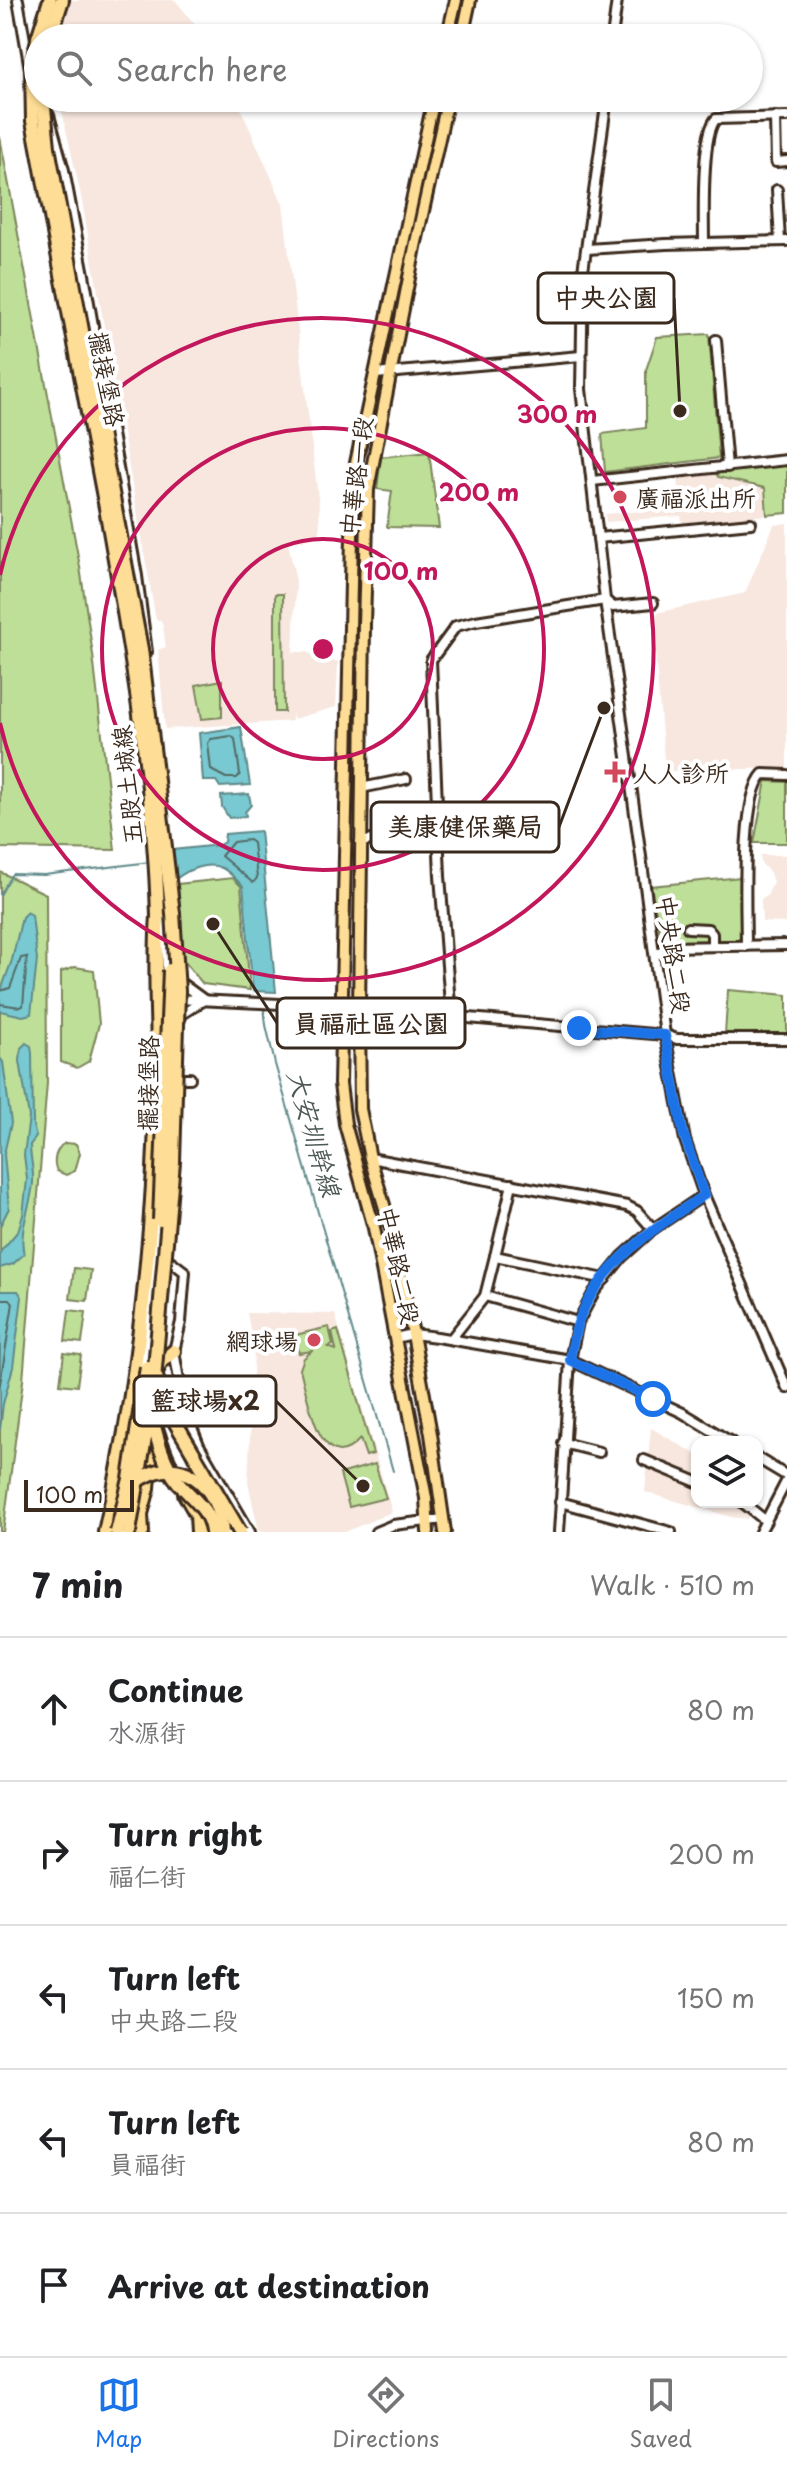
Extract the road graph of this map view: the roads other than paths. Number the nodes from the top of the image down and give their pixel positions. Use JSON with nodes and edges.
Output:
{"nodes":[{"id":1,"x":18,"y":0,"type":"edge"},
{"id":2,"x":50,"y":0,"type":"edge"},
{"id":3,"x":62,"y":0,"type":"edge"},
{"id":4,"x":456,"y":0,"type":"edge"},
{"id":5,"x":470,"y":0,"type":"edge"},
{"id":6,"x":617,"y":0,"type":"edge"},
{"id":7,"x":28,"y":24,"type":"edge"},
{"id":8,"x":40,"y":24,"type":"edge"},
{"id":9,"x":54,"y":24,"type":"edge"},
{"id":10,"x":450,"y":24,"type":"edge"},
{"id":11,"x":465,"y":24,"type":"edge"},
{"id":12,"x":614,"y":24,"type":"edge"},
{"id":13,"x":33,"y":112,"type":"edge"},
{"id":14,"x":44,"y":112,"type":"edge"},
{"id":15,"x":46,"y":112,"type":"edge"},
{"id":16,"x":47,"y":112,"type":"edge"},
{"id":17,"x":431,"y":112,"type":"edge"},
{"id":18,"x":445,"y":112,"type":"edge"},
{"id":19,"x":605,"y":112,"type":"edge"},
{"id":20,"x":775,"y":117,"type":"junction"},
{"id":21,"x":787,"y":117,"type":"edge"},
{"id":22,"x":787,"y":161,"type":"edge"},
{"id":23,"x":777,"y":190,"type":"dead end"},
{"id":24,"x":783,"y":241,"type":"edge"},
{"id":25,"x":704,"y":243,"type":"junction"},
{"id":26,"x":587,"y":249,"type":"junction"},
{"id":27,"x":716,"y":340,"type":"dead end"},
{"id":28,"x":581,"y":356,"type":"junction"},
{"id":29,"x":390,"y":373,"type":"junction"},
{"id":30,"x":375,"y":374,"type":"junction"},
{"id":31,"x":116,"y":456,"type":"junction"},
{"id":32,"x":102,"y":459,"type":"junction"},
{"id":33,"x":787,"y":460,"type":"edge"},
{"id":34,"x":727,"y":467,"type":"junction"},
{"id":35,"x":592,"y":481,"type":"junction"},
{"id":36,"x":751,"y":523,"type":"dead end"},
{"id":37,"x":598,"y":538,"type":"junction"},
{"id":38,"x":605,"y":600,"type":"junction"},
{"id":39,"x":653,"y":603,"type":"dead end"},
{"id":40,"x":147,"y":721,"type":"junction"},
{"id":41,"x":787,"y":775,"type":"edge"},
{"id":42,"x":406,"y":779,"type":"dead end"},
{"id":43,"x":361,"y":788,"type":"junction"},
{"id":44,"x":438,"y":829,"type":"junction"},
{"id":45,"x":360,"y":842,"type":"junction"},
{"id":46,"x":173,"y":913,"type":"junction"},
{"id":47,"x":158,"y":916,"type":"junction"},
{"id":48,"x":688,"y":928,"type":"dead end"},
{"id":49,"x":787,"y":945,"type":"edge"},
{"id":50,"x":712,"y":946,"type":"junction"},
{"id":51,"x":746,"y":946,"type":"junction"},
{"id":52,"x":655,"y":956,"type":"junction"},
{"id":53,"x":167,"y":966,"type":"junction"},
{"id":54,"x":204,"y":1000,"type":"junction"},
{"id":55,"x":167,"y":1002,"type":"junction"},
{"id":56,"x":341,"y":1007,"type":"junction"},
{"id":57,"x":359,"y":1009,"type":"junction"},
{"id":58,"x":451,"y":1017,"type":"junction"},
{"id":59,"x":665,"y":1035,"type":"junction"},
{"id":60,"x":787,"y":1039,"type":"edge"},
{"id":61,"x":169,"y":1041,"type":"junction"},
{"id":62,"x":168,"y":1077,"type":"junction"},
{"id":63,"x":190,"y":1078,"type":"dead end"},
{"id":64,"x":370,"y":1158,"type":"junction"},
{"id":65,"x":512,"y":1184,"type":"junction"},
{"id":66,"x":704,"y":1195,"type":"junction"},
{"id":67,"x":653,"y":1229,"type":"junction"},
{"id":68,"x":495,"y":1256,"type":"junction"},
{"id":69,"x":160,"y":1264,"type":"junction"},
{"id":70,"x":605,"y":1279,"type":"junction"},
{"id":71,"x":485,"y":1296,"type":"junction"},
{"id":72,"x":578,"y":1322,"type":"junction"},
{"id":73,"x":413,"y":1334,"type":"junction"},
{"id":74,"x":395,"y":1338,"type":"junction"},
{"id":75,"x":150,"y":1339,"type":"junction"},
{"id":76,"x":451,"y":1339,"type":"junction"},
{"id":77,"x":170,"y":1353,"type":"junction"},
{"id":78,"x":570,"y":1360,"type":"junction"},
{"id":79,"x":787,"y":1388,"type":"edge"},
{"id":80,"x":721,"y":1436,"type":"edge"},
{"id":81,"x":563,"y":1443,"type":"junction"},
{"id":82,"x":134,"y":1446,"type":"junction"},
{"id":83,"x":599,"y":1452,"type":"dead end"},
{"id":84,"x":644,"y":1460,"type":"dead end"},
{"id":85,"x":763,"y":1462,"type":"edge"},
{"id":86,"x":787,"y":1478,"type":"edge"},
{"id":87,"x":691,"y":1480,"type":"edge"},
{"id":88,"x":177,"y":1482,"type":"junction"},
{"id":89,"x":560,"y":1502,"type":"junction"},
{"id":90,"x":750,"y":1508,"type":"edge"},
{"id":91,"x":444,"y":1519,"type":"junction"},
{"id":92,"x":766,"y":1521,"type":"junction"},
{"id":93,"x":428,"y":1526,"type":"edge"},
{"id":94,"x":105,"y":1532,"type":"edge"},
{"id":95,"x":119,"y":1532,"type":"edge"},
{"id":96,"x":129,"y":1532,"type":"edge"},
{"id":97,"x":142,"y":1532,"type":"edge"},
{"id":98,"x":198,"y":1532,"type":"edge"},
{"id":99,"x":212,"y":1532,"type":"edge"},
{"id":100,"x":222,"y":1532,"type":"edge"},
{"id":101,"x":229,"y":1532,"type":"edge"},
{"id":102,"x":240,"y":1532,"type":"edge"},
{"id":103,"x":250,"y":1532,"type":"edge"},
{"id":104,"x":376,"y":1532,"type":"edge"},
{"id":105,"x":445,"y":1532,"type":"edge"},
{"id":106,"x":559,"y":1532,"type":"edge"},
{"id":107,"x":671,"y":1532,"type":"edge"},
{"id":108,"x":760,"y":1532,"type":"edge"}],
"edges":[{"from":1,"to":7,"type":"street","name":"擺接堡路"},
{"from":2,"to":8,"type":"highway","name":"五股土城線"},
{"from":3,"to":9,"type":"highway"},
{"from":4,"to":10,"type":"main road"},
{"from":5,"to":11,"type":"main road"},
{"from":6,"to":12,"type":"street"},
{"from":13,"to":47,"type":"highway","name":"五股土城線","bridge":true},
{"from":14,"to":46,"type":"highway","name":"五股土城線","bridge":true},
{"from":15,"to":32,"type":"street","name":"擺接堡路"},
{"from":16,"to":31,"type":"street","name":"擺接堡路"},
{"from":17,"to":30,"type":"main road","name":"中華路一段"},
{"from":18,"to":29,"type":"main road","name":"中華路一段"},
{"from":19,"to":26,"type":"street","name":"中央路二段"},
{"from":20,"to":21,"type":"street"},
{"from":20,"to":22,"type":"street"},
{"from":20,"to":25,"type":"street"},
{"from":23,"to":24,"type":"street"},
{"from":24,"to":25,"type":"street"},
{"from":25,"to":26,"type":"street"},
{"from":26,"to":28,"type":"street","name":"中央路二段"},
{"from":27,"to":34,"type":"street"},
{"from":28,"to":29,"type":"street"},
{"from":28,"to":35,"type":"street","name":"中央路二段"},
{"from":29,"to":30,"type":"street"},
{"from":29,"to":43,"type":"main road","name":"中華路一段"},
{"from":30,"to":56,"type":"main road","name":"中華路一段"},
{"from":31,"to":32,"type":"street"},
{"from":31,"to":40,"type":"street","name":"擺接堡路"},
{"from":32,"to":40,"type":"street","name":"擺接堡路"},
{"from":33,"to":34,"type":"street"},
{"from":34,"to":35,"type":"street"},
{"from":35,"to":37,"type":"street","name":"中央路二段"},
{"from":36,"to":37,"type":"street"},
{"from":37,"to":38,"type":"street","name":"中央路二段"},
{"from":38,"to":39,"type":"street"},
{"from":38,"to":44,"type":"street"},
{"from":38,"to":52,"type":"street","name":"中央路二段"},
{"from":40,"to":53,"type":"street","name":"擺接堡路"},
{"from":41,"to":51,"type":"street"},
{"from":42,"to":43,"type":"street"},
{"from":43,"to":45,"type":"main road","name":"中華路一段"},
{"from":44,"to":45,"type":"street"},
{"from":44,"to":58,"type":"street"},
{"from":45,"to":57,"type":"main road","name":"中華路一段"},
{"from":46,"to":55,"type":"highway","bridge":true},
{"from":46,"to":69,"type":"highway","name":"五股土城線","bridge":true},
{"from":47,"to":55,"type":"highway","bridge":true},
{"from":47,"to":94,"type":"highway","name":"五股土城線"},
{"from":48,"to":50,"type":"street"},
{"from":49,"to":51,"type":"street"},
{"from":50,"to":51,"type":"street"},
{"from":50,"to":52,"type":"street"},
{"from":52,"to":59,"type":"street","name":"中央路二段"},
{"from":53,"to":54,"type":"street"},
{"from":53,"to":55,"type":"street","name":"擺接堡路"},
{"from":54,"to":55,"type":"street"},
{"from":54,"to":56,"type":"street"},
{"from":54,"to":61,"type":"street"},
{"from":55,"to":61,"type":"street","name":"擺接堡路"},
{"from":55,"to":75,"type":"highway","bridge":true},
{"from":56,"to":57,"type":"street"},
{"from":56,"to":74,"type":"main road","name":"中華路二段"},
{"from":57,"to":58,"type":"street"},
{"from":57,"to":64,"type":"main road","name":"中華路二段"},
{"from":58,"to":59,"type":"street"},
{"from":59,"to":60,"type":"street"},
{"from":59,"to":66,"type":"street","name":"中央路二段"},
{"from":61,"to":62,"type":"street","name":"擺接堡路"},
{"from":62,"to":63,"type":"street"},
{"from":62,"to":69,"type":"street","name":"擺接堡路"},
{"from":64,"to":65,"type":"street"},
{"from":64,"to":73,"type":"main road","name":"中華路二段"},
{"from":65,"to":67,"type":"street"},
{"from":65,"to":68,"type":"street"},
{"from":66,"to":67,"type":"street"},
{"from":66,"to":79,"type":"street","name":"中央路二段"},
{"from":67,"to":70,"type":"street"},
{"from":68,"to":70,"type":"street"},
{"from":68,"to":71,"type":"street"},
{"from":69,"to":77,"type":"street"},
{"from":69,"to":82,"type":"street","name":"擺接堡路"},
{"from":69,"to":95,"type":"highway","bridge":true},
{"from":69,"to":96,"type":"highway","name":"五股土城線","bridge":true},
{"from":70,"to":72,"type":"street"},
{"from":71,"to":72,"type":"street"},
{"from":71,"to":76,"type":"street"},
{"from":72,"to":78,"type":"street"},
{"from":73,"to":74,"type":"street"},
{"from":73,"to":76,"type":"street"},
{"from":73,"to":91,"type":"main road","name":"中華路二段"},
{"from":74,"to":93,"type":"main road","name":"中華路二段"},
{"from":75,"to":88,"type":"highway","bridge":true},
{"from":75,"to":102,"type":"highway","bridge":true},
{"from":76,"to":78,"type":"street"},
{"from":77,"to":97,"type":"highway"},
{"from":77,"to":101,"type":"street"},
{"from":77,"to":103,"type":"street"},
{"from":78,"to":80,"type":"street"},
{"from":78,"to":81,"type":"street"},
{"from":81,"to":83,"type":"street"},
{"from":81,"to":89,"type":"street"},
{"from":82,"to":95,"type":"street","name":"擺接堡路"},
{"from":82,"to":96,"type":"street","name":"擺接堡路"},
{"from":84,"to":87,"type":"street"},
{"from":85,"to":86,"type":"street"},
{"from":86,"to":92,"type":"street"},
{"from":88,"to":98,"type":"highway","bridge":true},
{"from":88,"to":99,"type":"highway","bridge":true},
{"from":89,"to":106,"type":"street"},
{"from":89,"to":107,"type":"street"},
{"from":90,"to":92,"type":"street"},
{"from":91,"to":93,"type":"street"},
{"from":91,"to":105,"type":"main road","name":"中華路二段"},
{"from":92,"to":108,"type":"street"},
{"from":93,"to":104,"type":"street"},
{"from":95,"to":100,"type":"highway","bridge":true}]}
